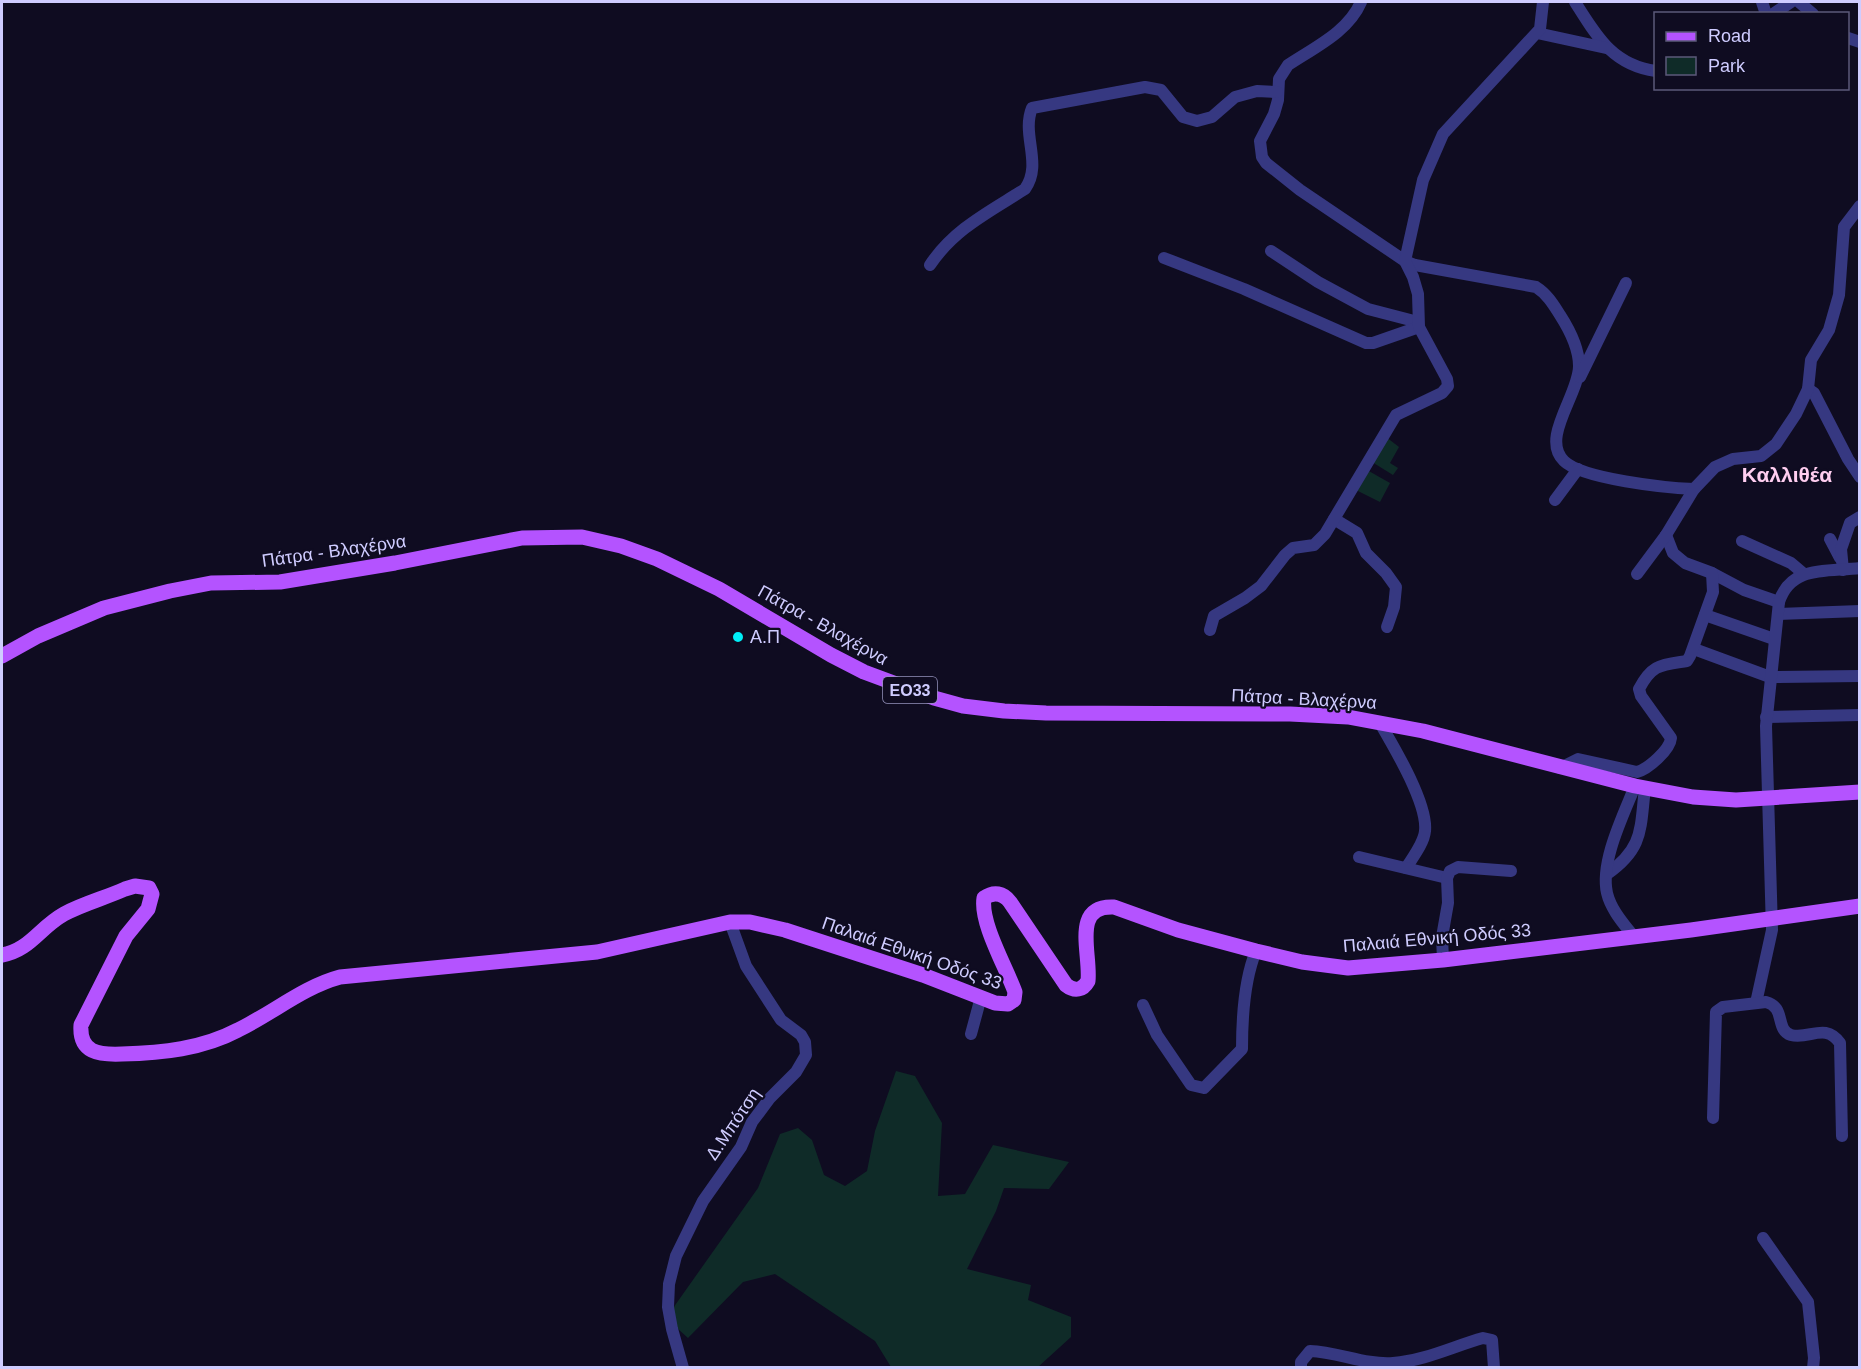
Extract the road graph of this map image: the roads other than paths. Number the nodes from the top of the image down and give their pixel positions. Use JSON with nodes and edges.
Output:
{"nodes":[{"id":1,"x":1361,"y":2,"type":"edge"},
{"id":2,"x":1543,"y":2,"type":"edge"},
{"id":3,"x":1575,"y":2,"type":"edge"},
{"id":4,"x":1791,"y":2,"type":"edge"},
{"id":5,"x":1799,"y":2,"type":"edge"},
{"id":6,"x":1776,"y":12,"type":"edge"},
{"id":7,"x":1811,"y":12,"type":"edge"},
{"id":8,"x":1536,"y":33,"type":"junction"},
{"id":9,"x":1606,"y":48,"type":"junction"},
{"id":10,"x":1654,"y":72,"type":"edge"},
{"id":11,"x":1277,"y":92,"type":"junction"},
{"id":12,"x":1860,"y":206,"type":"edge"},
{"id":13,"x":1271,"y":251,"type":"dead end"},
{"id":14,"x":1164,"y":258,"type":"dead end"},
{"id":15,"x":1405,"y":261,"type":"junction"},
{"id":16,"x":930,"y":265,"type":"dead end"},
{"id":17,"x":1626,"y":283,"type":"dead end"},
{"id":18,"x":1418,"y":324,"type":"junction"},
{"id":19,"x":1577,"y":383,"type":"junction"},
{"id":20,"x":1808,"y":389,"type":"junction"},
{"id":21,"x":1578,"y":469,"type":"junction"},
{"id":22,"x":1860,"y":477,"type":"edge"},
{"id":23,"x":1694,"y":489,"type":"junction"},
{"id":24,"x":1555,"y":500,"type":"dead end"},
{"id":25,"x":1860,"y":517,"type":"edge"},
{"id":26,"x":1334,"y":519,"type":"junction"},
{"id":27,"x":1666,"y":535,"type":"junction"},
{"id":28,"x":1830,"y":539,"type":"dead end"},
{"id":29,"x":1742,"y":541,"type":"dead end"},
{"id":30,"x":1843,"y":566,"type":"junction"},
{"id":31,"x":1860,"y":568,"type":"edge"},
{"id":32,"x":1712,"y":573,"type":"junction"},
{"id":33,"x":1637,"y":574,"type":"dead end"},
{"id":34,"x":1804,"y":574,"type":"junction"},
{"id":35,"x":1778,"y":608,"type":"junction"},
{"id":36,"x":1860,"y":612,"type":"edge"},
{"id":37,"x":1705,"y":615,"type":"junction"},
{"id":38,"x":1387,"y":627,"type":"dead end"},
{"id":39,"x":1210,"y":630,"type":"dead end"},
{"id":40,"x":1774,"y":639,"type":"junction"},
{"id":41,"x":1694,"y":648,"type":"junction"},
{"id":42,"x":2,"y":656,"type":"edge"},
{"id":43,"x":1860,"y":676,"type":"edge"},
{"id":44,"x":1770,"y":677,"type":"junction"},
{"id":45,"x":1860,"y":715,"type":"edge"},
{"id":46,"x":1766,"y":717,"type":"junction"},
{"id":47,"x":1380,"y":723,"type":"junction"},
{"id":48,"x":1560,"y":768,"type":"junction"},
{"id":49,"x":1640,"y":787,"type":"junction"},
{"id":50,"x":1860,"y":792,"type":"edge"},
{"id":51,"x":1359,"y":857,"type":"dead end"},
{"id":52,"x":1406,"y":868,"type":"junction"},
{"id":53,"x":1511,"y":871,"type":"dead end"},
{"id":54,"x":1607,"y":874,"type":"junction"},
{"id":55,"x":1448,"y":878,"type":"junction"},
{"id":56,"x":1860,"y":906,"type":"edge"},
{"id":57,"x":1772,"y":919,"type":"junction"},
{"id":58,"x":730,"y":922,"type":"junction"},
{"id":59,"x":1634,"y":937,"type":"junction"},
{"id":60,"x":1256,"y":951,"type":"junction"},
{"id":61,"x":2,"y":955,"type":"edge"},
{"id":62,"x":1443,"y":960,"type":"junction"},
{"id":63,"x":981,"y":997,"type":"junction"},
{"id":64,"x":1756,"y":1003,"type":"junction"},
{"id":65,"x":1143,"y":1005,"type":"dead end"},
{"id":66,"x":971,"y":1034,"type":"dead end"},
{"id":67,"x":1713,"y":1119,"type":"dead end"},
{"id":68,"x":1842,"y":1136,"type":"dead end"},
{"id":69,"x":1763,"y":1238,"type":"dead end"},
{"id":70,"x":683,"y":1368,"type":"edge"},
{"id":71,"x":1301,"y":1368,"type":"edge"},
{"id":72,"x":1494,"y":1368,"type":"edge"},
{"id":73,"x":1813,"y":1368,"type":"edge"}],
"edges":[{"from":1,"to":11,"type":"street"},
{"from":2,"to":8,"type":"street"},
{"from":3,"to":9,"type":"street"},
{"from":4,"to":6,"type":"street"},
{"from":5,"to":7,"type":"street"},
{"from":8,"to":9,"type":"street"},
{"from":8,"to":15,"type":"street"},
{"from":9,"to":10,"type":"street"},
{"from":11,"to":15,"type":"street"},
{"from":11,"to":16,"type":"street"},
{"from":12,"to":20,"type":"street"},
{"from":13,"to":18,"type":"street"},
{"from":14,"to":18,"type":"street"},
{"from":15,"to":18,"type":"street"},
{"from":15,"to":19,"type":"street"},
{"from":17,"to":19,"type":"street"},
{"from":18,"to":26,"type":"street"},
{"from":19,"to":21,"type":"street"},
{"from":20,"to":22,"type":"street"},
{"from":20,"to":23,"type":"street"},
{"from":21,"to":23,"type":"street"},
{"from":21,"to":24,"type":"street"},
{"from":23,"to":27,"type":"street"},
{"from":25,"to":30,"type":"street"},
{"from":26,"to":38,"type":"street"},
{"from":26,"to":39,"type":"street"},
{"from":27,"to":32,"type":"street"},
{"from":27,"to":33,"type":"street"},
{"from":28,"to":30,"type":"street"},
{"from":29,"to":34,"type":"street"},
{"from":30,"to":31,"type":"street"},
{"from":30,"to":34,"type":"street"},
{"from":32,"to":35,"type":"street"},
{"from":32,"to":37,"type":"street"},
{"from":34,"to":35,"type":"street"},
{"from":35,"to":36,"type":"street"},
{"from":35,"to":40,"type":"street"},
{"from":37,"to":40,"type":"street"},
{"from":37,"to":41,"type":"street"},
{"from":40,"to":44,"type":"street"},
{"from":41,"to":44,"type":"street"},
{"from":41,"to":48,"type":"street"},
{"from":42,"to":47,"type":"main road","name":"Πάτρα - Βλαχέρνα","number":"ΕΟ33"},
{"from":43,"to":44,"type":"street"},
{"from":44,"to":46,"type":"street"},
{"from":45,"to":46,"type":"street"},
{"from":46,"to":57,"type":"street"},
{"from":47,"to":48,"type":"main road","name":"Πάτρα - Βλαχέρνα","number":"ΕΟ33"},
{"from":47,"to":52,"type":"street"},
{"from":48,"to":49,"type":"main road","name":"Πάτρα - Βλαχέρνα","number":"ΕΟ33"},
{"from":49,"to":50,"type":"main road","name":"Πάτρα - Βλαχέρνα","number":"ΕΟ33"},
{"from":49,"to":54,"type":"street"},
{"from":49,"to":54,"type":"street"},
{"from":51,"to":52,"type":"street"},
{"from":52,"to":55,"type":"street"},
{"from":53,"to":55,"type":"street"},
{"from":54,"to":59,"type":"street"},
{"from":55,"to":62,"type":"street"},
{"from":56,"to":57,"type":"main road","name":"Παλαιά Εθνική Οδός 33"},
{"from":57,"to":59,"type":"main road","name":"Παλαιά Εθνική Οδός 33"},
{"from":57,"to":64,"type":"street"},
{"from":58,"to":61,"type":"main road","name":"Παλαιά Εθνική Οδός 33"},
{"from":58,"to":63,"type":"main road","name":"Παλαιά Εθνική Οδός 33"},
{"from":58,"to":70,"type":"street","name":"Δ.Μπότση"},
{"from":59,"to":62,"type":"main road","name":"Παλαιά Εθνική Οδός 33"},
{"from":60,"to":62,"type":"main road","name":"Παλαιά Εθνική Οδός 33"},
{"from":60,"to":63,"type":"main road","name":"Παλαιά Εθνική Οδός 33"},
{"from":60,"to":65,"type":"street"},
{"from":63,"to":66,"type":"street"},
{"from":64,"to":67,"type":"street"},
{"from":64,"to":68,"type":"street"},
{"from":69,"to":73,"type":"street"},
{"from":71,"to":72,"type":"street"}]}
